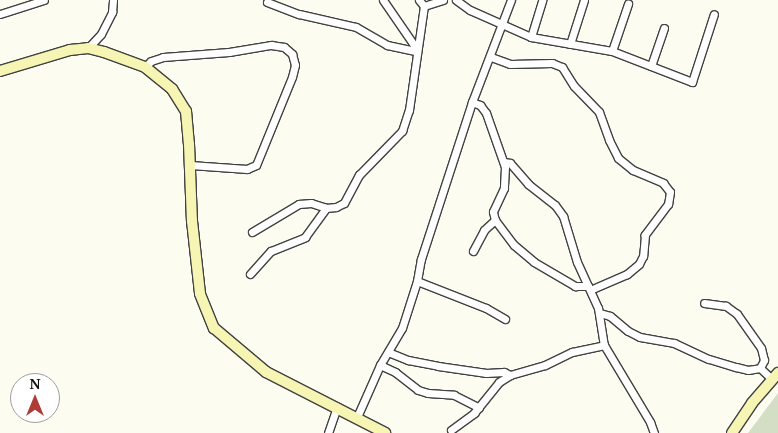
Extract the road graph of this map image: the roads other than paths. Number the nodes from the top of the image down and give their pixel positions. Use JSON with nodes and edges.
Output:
{"nodes":[{"id":1,"x":44,"y":0,"type":"edge"},
{"id":2,"x":113,"y":0,"type":"edge"},
{"id":3,"x":383,"y":0,"type":"edge"},
{"id":4,"x":443,"y":0,"type":"edge"},
{"id":5,"x":456,"y":0,"type":"edge"},
{"id":6,"x":511,"y":0,"type":"edge"},
{"id":7,"x":542,"y":0,"type":"edge"},
{"id":8,"x":584,"y":0,"type":"edge"},
{"id":9,"x":267,"y":2,"type":"dead end"},
{"id":10,"x":24,"y":3,"type":"edge"},
{"id":11,"x":422,"y":3,"type":"edge"},
{"id":12,"x":628,"y":4,"type":"dead end"},
{"id":13,"x":0,"y":14,"type":"edge"},
{"id":14,"x":714,"y":14,"type":"dead end"},
{"id":15,"x":502,"y":26,"type":"junction"},
{"id":16,"x":664,"y":28,"type":"dead end"},
{"id":17,"x":530,"y":37,"type":"junction"},
{"id":18,"x":570,"y":44,"type":"junction"},
{"id":19,"x":88,"y":48,"type":"junction"},
{"id":20,"x":416,"y":49,"type":"junction"},
{"id":21,"x":612,"y":51,"type":"junction"},
{"id":22,"x":490,"y":57,"type":"junction"},
{"id":23,"x":651,"y":66,"type":"junction"},
{"id":24,"x":145,"y":67,"type":"junction"},
{"id":25,"x":0,"y":71,"type":"edge"},
{"id":26,"x":472,"y":102,"type":"junction"},
{"id":27,"x":504,"y":162,"type":"junction"},
{"id":28,"x":190,"y":165,"type":"junction"},
{"id":29,"x":326,"y":208,"type":"junction"},
{"id":30,"x":495,"y":220,"type":"junction"},
{"id":31,"x":252,"y":232,"type":"dead end"},
{"id":32,"x":473,"y":251,"type":"dead end"},
{"id":33,"x":250,"y":274,"type":"dead end"},
{"id":34,"x":417,"y":281,"type":"junction"},
{"id":35,"x":589,"y":288,"type":"junction"},
{"id":36,"x":704,"y":303,"type":"dead end"},
{"id":37,"x":600,"y":313,"type":"junction"},
{"id":38,"x":505,"y":318,"type":"dead end"},
{"id":39,"x":604,"y":345,"type":"junction"},
{"id":40,"x":388,"y":352,"type":"junction"},
{"id":41,"x":380,"y":365,"type":"junction"},
{"id":42,"x":760,"y":368,"type":"junction"},
{"id":43,"x":510,"y":375,"type":"junction"},
{"id":44,"x":775,"y":376,"type":"edge"},
{"id":45,"x":337,"y":407,"type":"junction"},
{"id":46,"x":480,"y":408,"type":"junction"},
{"id":47,"x":357,"y":417,"type":"junction"},
{"id":48,"x":451,"y":430,"type":"dead end"},
{"id":49,"x":328,"y":433,"type":"edge"},
{"id":50,"x":385,"y":433,"type":"edge"},
{"id":51,"x":654,"y":433,"type":"edge"},
{"id":52,"x":732,"y":433,"type":"edge"}],
"edges":[{"from":1,"to":10,"type":"street"},
{"from":2,"to":19,"type":"street"},
{"from":3,"to":20,"type":"street"},
{"from":4,"to":11,"type":"street"},
{"from":5,"to":15,"type":"street"},
{"from":6,"to":15,"type":"street"},
{"from":7,"to":17,"type":"street"},
{"from":8,"to":18,"type":"street"},
{"from":9,"to":20,"type":"street"},
{"from":10,"to":13,"type":"street"},
{"from":11,"to":20,"type":"street"},
{"from":12,"to":21,"type":"street"},
{"from":14,"to":23,"type":"street"},
{"from":15,"to":17,"type":"street"},
{"from":15,"to":22,"type":"street"},
{"from":16,"to":23,"type":"street"},
{"from":17,"to":18,"type":"street"},
{"from":18,"to":21,"type":"street"},
{"from":19,"to":24,"type":"main road"},
{"from":19,"to":25,"type":"main road"},
{"from":20,"to":29,"type":"street"},
{"from":21,"to":23,"type":"street"},
{"from":22,"to":26,"type":"street"},
{"from":22,"to":35,"type":"street"},
{"from":24,"to":28,"type":"main road"},
{"from":24,"to":28,"type":"street"},
{"from":26,"to":27,"type":"street"},
{"from":26,"to":34,"type":"street"},
{"from":27,"to":30,"type":"street"},
{"from":27,"to":35,"type":"street"},
{"from":28,"to":45,"type":"main road"},
{"from":29,"to":31,"type":"street"},
{"from":29,"to":33,"type":"street"},
{"from":30,"to":32,"type":"street"},
{"from":30,"to":35,"type":"street"},
{"from":34,"to":38,"type":"street"},
{"from":34,"to":40,"type":"street"},
{"from":35,"to":37,"type":"street"},
{"from":36,"to":42,"type":"street"},
{"from":37,"to":39,"type":"street"},
{"from":37,"to":42,"type":"street"},
{"from":39,"to":43,"type":"street"},
{"from":39,"to":51,"type":"street"},
{"from":40,"to":41,"type":"street"},
{"from":40,"to":43,"type":"street"},
{"from":41,"to":46,"type":"street"},
{"from":41,"to":47,"type":"street"},
{"from":42,"to":44,"type":"street"},
{"from":43,"to":46,"type":"street"},
{"from":44,"to":52,"type":"main road"},
{"from":45,"to":47,"type":"main road"},
{"from":45,"to":49,"type":"street"},
{"from":46,"to":48,"type":"street"},
{"from":47,"to":50,"type":"main road"}]}
